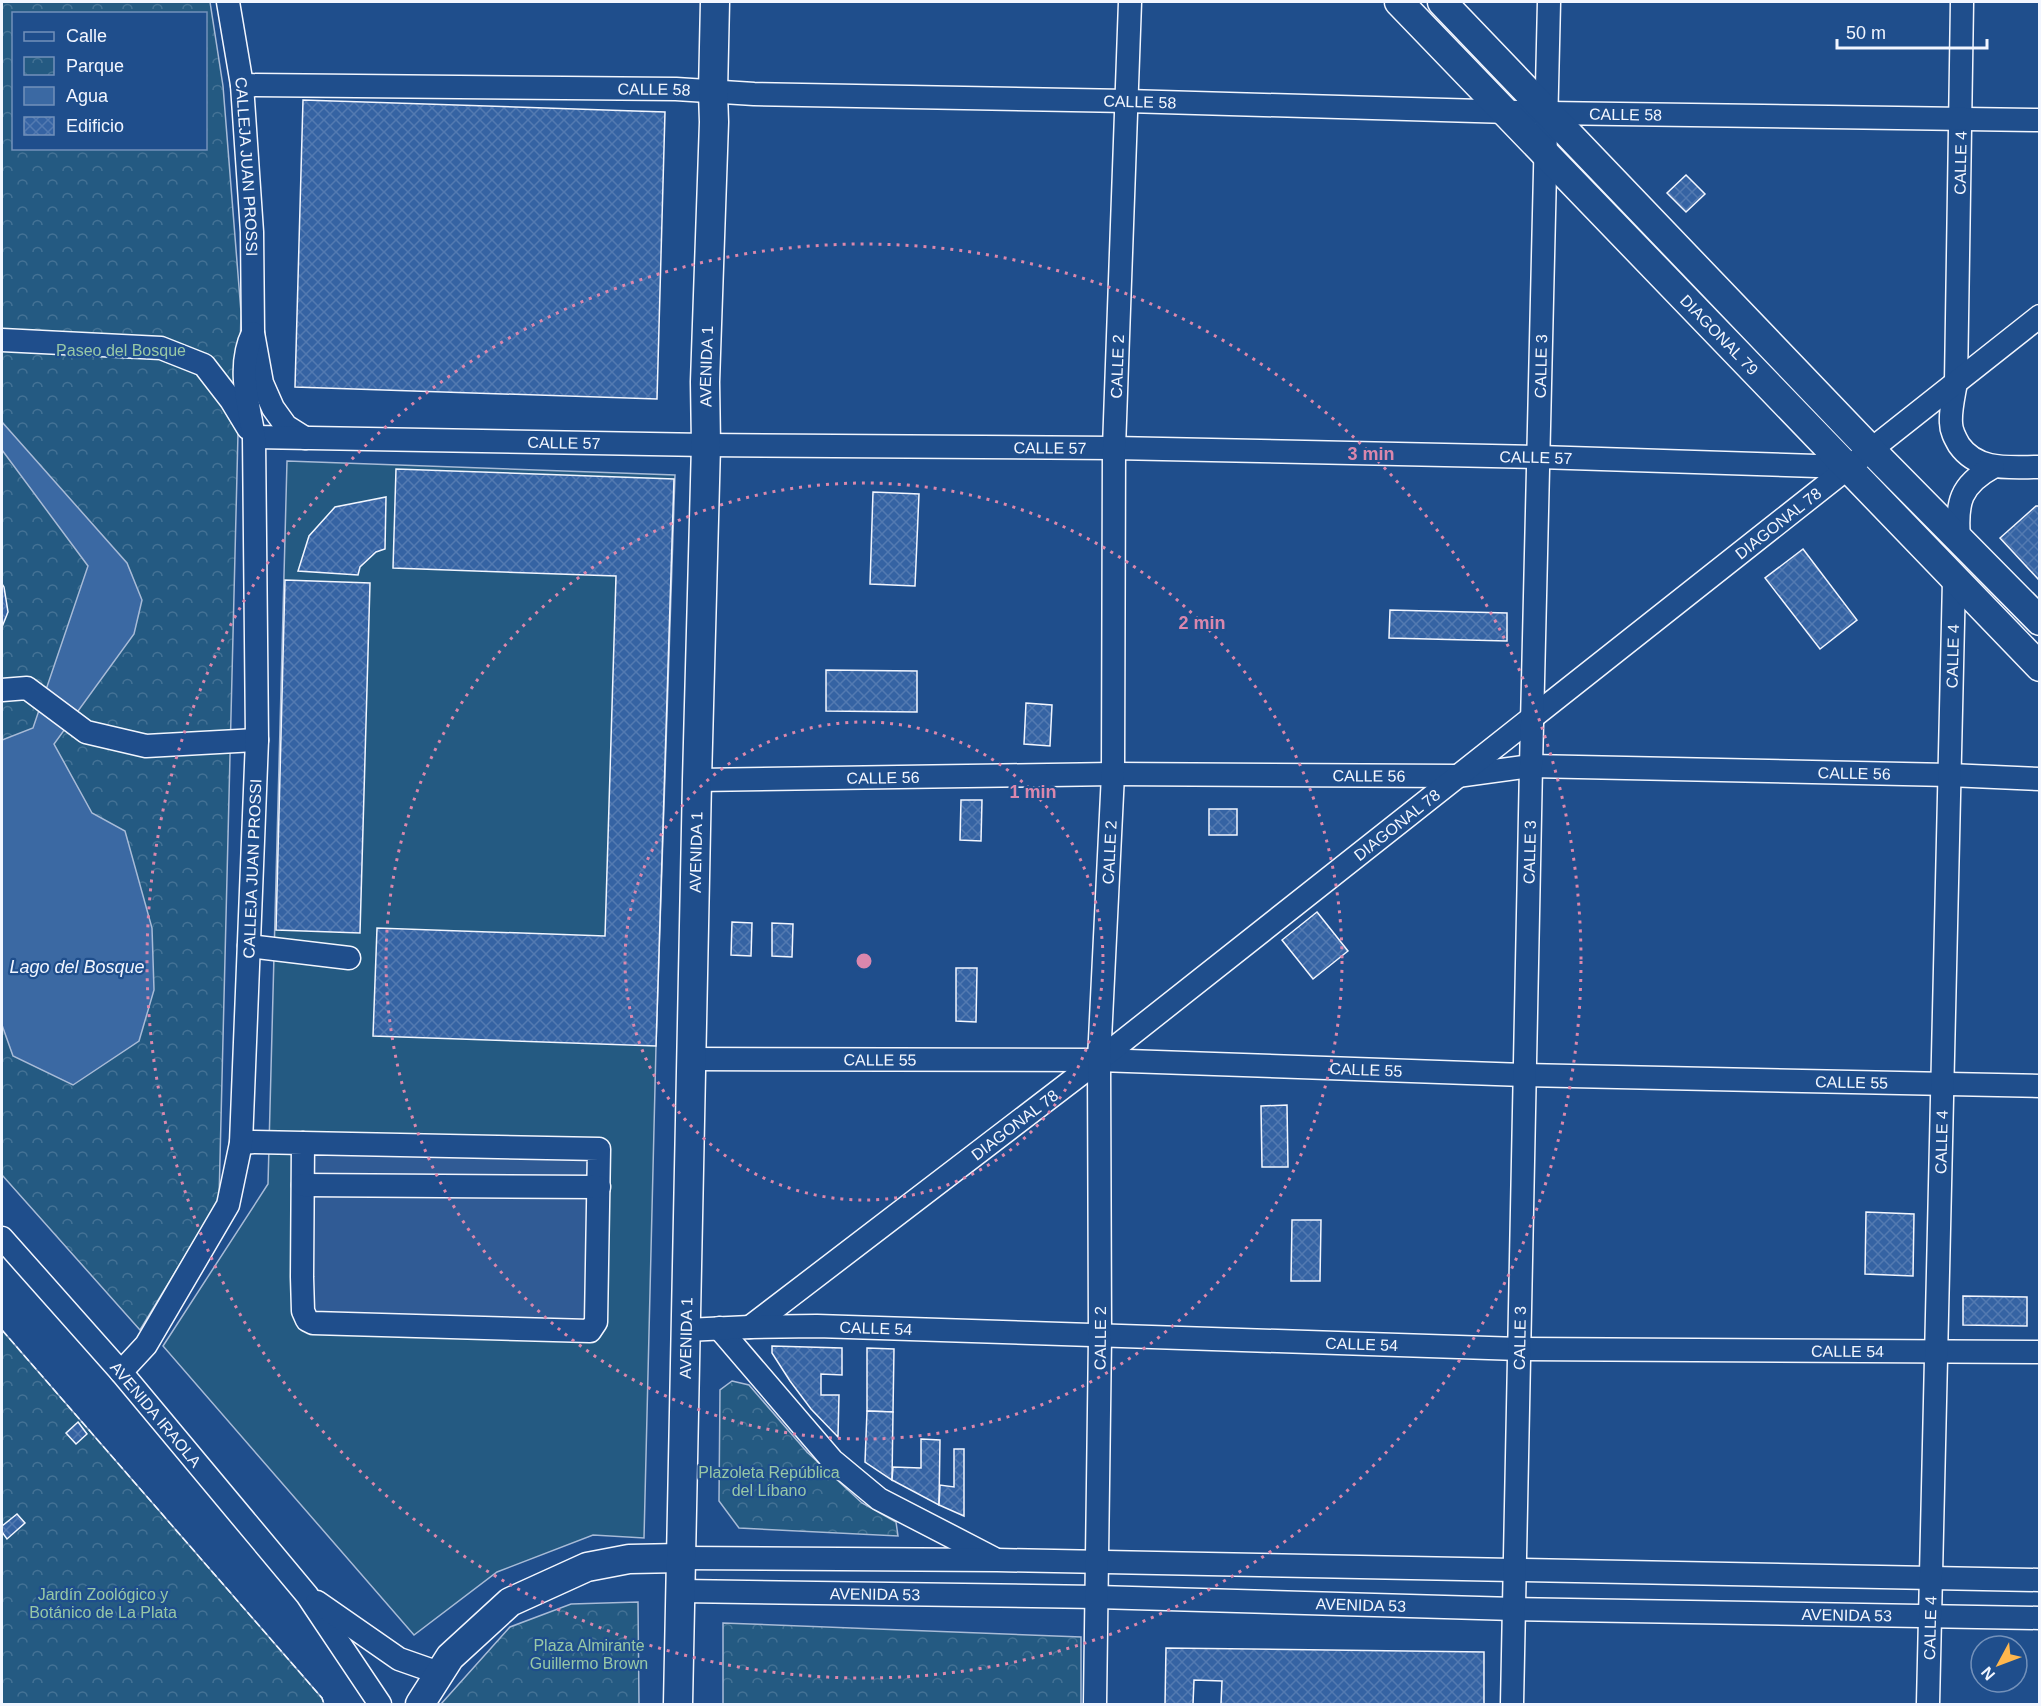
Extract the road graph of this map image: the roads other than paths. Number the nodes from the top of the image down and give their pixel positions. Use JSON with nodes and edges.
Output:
{"nodes":[{"id":1,"x":228,"y":2,"type":"edge"},
{"id":2,"x":715,"y":2,"type":"edge"},
{"id":3,"x":1130,"y":2,"type":"edge"},
{"id":4,"x":1399,"y":2,"type":"edge"},
{"id":5,"x":1442,"y":2,"type":"edge"},
{"id":6,"x":1549,"y":2,"type":"edge"},
{"id":7,"x":1962,"y":2,"type":"edge"},
{"id":8,"x":242,"y":86,"type":"junction"},
{"id":9,"x":713,"y":92,"type":"junction"},
{"id":10,"x":1126,"y":101,"type":"junction"},
{"id":11,"x":1505,"y":110,"type":"junction"},
{"id":12,"x":1548,"y":112,"type":"junction"},
{"id":13,"x":1960,"y":118,"type":"junction"},
{"id":14,"x":2040,"y":120,"type":"edge"},
{"id":15,"x":1544,"y":150,"type":"junction"},
{"id":16,"x":2040,"y":316,"type":"edge"},
{"id":17,"x":253,"y":333,"type":"junction"},
{"id":18,"x":2,"y":340,"type":"edge"},
{"id":19,"x":1956,"y":382,"type":"junction"},
{"id":20,"x":254,"y":437,"type":"junction"},
{"id":21,"x":305,"y":438,"type":"junction"},
{"id":22,"x":705,"y":445,"type":"junction"},
{"id":23,"x":1114,"y":448,"type":"junction"},
{"id":24,"x":1870,"y":448,"type":"junction"},
{"id":25,"x":1539,"y":457,"type":"junction"},
{"id":26,"x":1847,"y":467,"type":"junction"},
{"id":27,"x":1993,"y":467,"type":"junction"},
{"id":28,"x":2040,"y":467,"type":"edge"},
{"id":29,"x":1959,"y":539,"type":"junction"},
{"id":30,"x":1954,"y":580,"type":"junction"},
{"id":31,"x":2027,"y":596,"type":"edge"},
{"id":32,"x":2040,"y":621,"type":"edge"},
{"id":33,"x":2040,"y":667,"type":"edge"},
{"id":34,"x":2,"y":690,"type":"edge"},
{"id":35,"x":1533,"y":716,"type":"junction"},
{"id":36,"x":257,"y":740,"type":"junction"},
{"id":37,"x":1531,"y":766,"type":"junction"},
{"id":38,"x":1113,"y":774,"type":"junction"},
{"id":39,"x":1949,"y":775,"type":"junction"},
{"id":40,"x":1457,"y":776,"type":"junction"},
{"id":41,"x":2040,"y":779,"type":"edge"},
{"id":42,"x":697,"y":780,"type":"junction"},
{"id":43,"x":249,"y":946,"type":"junction"},
{"id":44,"x":349,"y":958,"type":"dead end"},
{"id":45,"x":691,"y":1059,"type":"junction"},
{"id":46,"x":1099,"y":1060,"type":"junction"},
{"id":47,"x":1524,"y":1075,"type":"junction"},
{"id":48,"x":1942,"y":1085,"type":"junction"},
{"id":49,"x":2040,"y":1086,"type":"edge"},
{"id":50,"x":241,"y":1143,"type":"junction"},
{"id":51,"x":303,"y":1143,"type":"junction"},
{"id":52,"x":303,"y":1185,"type":"junction"},
{"id":53,"x":599,"y":1187,"type":"junction"},
{"id":54,"x":2,"y":1238,"type":"edge"},
{"id":55,"x":750,"y":1327,"type":"junction"},
{"id":56,"x":719,"y":1328,"type":"junction"},
{"id":57,"x":686,"y":1330,"type":"junction"},
{"id":58,"x":1101,"y":1337,"type":"junction"},
{"id":59,"x":1519,"y":1349,"type":"junction"},
{"id":60,"x":1936,"y":1351,"type":"junction"},
{"id":61,"x":2040,"y":1353,"type":"edge"},
{"id":62,"x":121,"y":1372,"type":"junction"},
{"id":63,"x":681,"y":1558,"type":"junction"},
{"id":64,"x":997,"y":1560,"type":"junction"},
{"id":65,"x":1097,"y":1563,"type":"junction"},
{"id":66,"x":1515,"y":1570,"type":"junction"},
{"id":67,"x":1930,"y":1577,"type":"junction"},
{"id":68,"x":2040,"y":1580,"type":"edge"},
{"id":69,"x":681,"y":1591,"type":"junction"},
{"id":70,"x":307,"y":1595,"type":"junction"},
{"id":71,"x":1097,"y":1598,"type":"junction"},
{"id":72,"x":1514,"y":1609,"type":"junction"},
{"id":73,"x":1930,"y":1616,"type":"junction"},
{"id":74,"x":2040,"y":1618,"type":"edge"},
{"id":75,"x":439,"y":1673,"type":"junction"},
{"id":76,"x":380,"y":1704,"type":"edge"},
{"id":77,"x":420,"y":1704,"type":"edge"},
{"id":78,"x":678,"y":1704,"type":"edge"},
{"id":79,"x":1095,"y":1704,"type":"edge"},
{"id":80,"x":1512,"y":1704,"type":"edge"},
{"id":81,"x":1928,"y":1704,"type":"edge"}],
"edges":[{"from":1,"to":8,"type":"street","name":"CALLEJA JUAN PROSSI"},
{"from":2,"to":9,"type":"main road","name":"AVENIDA 1"},
{"from":3,"to":10,"type":"street","name":"CALLE 2"},
{"from":4,"to":11,"type":"main road","name":"DIAGONAL 79"},
{"from":5,"to":12,"type":"main road","name":"DIAGONAL 79"},
{"from":6,"to":12,"type":"street","name":"CALLE 3"},
{"from":7,"to":13,"type":"street","name":"CALLE 4"},
{"from":8,"to":9,"type":"street","name":"CALLE 58"},
{"from":8,"to":17,"type":"street","name":"CALLEJA JUAN PROSSI"},
{"from":9,"to":10,"type":"street","name":"CALLE 58"},
{"from":9,"to":22,"type":"main road","name":"AVENIDA 1"},
{"from":10,"to":11,"type":"street","name":"CALLE 58"},
{"from":10,"to":23,"type":"street","name":"CALLE 2"},
{"from":11,"to":12,"type":"street","name":"CALLE 58"},
{"from":11,"to":15,"type":"main road","name":"DIAGONAL 79"},
{"from":12,"to":13,"type":"street","name":"CALLE 58"},
{"from":12,"to":15,"type":"street","name":"CALLE 3"},
{"from":12,"to":24,"type":"main road","name":"DIAGONAL 79"},
{"from":13,"to":14,"type":"street","name":"CALLE 58"},
{"from":13,"to":19,"type":"street","name":"CALLE 4"},
{"from":15,"to":25,"type":"street","name":"CALLE 3"},
{"from":15,"to":26,"type":"main road","name":"DIAGONAL 79"},
{"from":16,"to":19,"type":"street","name":"DIAGONAL 78"},
{"from":17,"to":20,"type":"street","name":"CALLEJA JUAN PROSSI"},
{"from":17,"to":21,"type":"street","name":"CALLEJA JUAN PROSSI"},
{"from":18,"to":20,"type":"street"},
{"from":19,"to":24,"type":"street","name":"DIAGONAL 78"},
{"from":19,"to":27,"type":"street","name":"CALLE 4"},
{"from":20,"to":21,"type":"street","name":"CALLE 57"},
{"from":20,"to":36,"type":"street","name":"CALLEJA JUAN PROSSI"},
{"from":21,"to":22,"type":"street","name":"CALLE 57"},
{"from":22,"to":23,"type":"street","name":"CALLE 57"},
{"from":22,"to":42,"type":"main road","name":"AVENIDA 1"},
{"from":23,"to":25,"type":"street","name":"CALLE 57"},
{"from":23,"to":38,"type":"street","name":"CALLE 2"},
{"from":24,"to":26,"type":"street","name":"DIAGONAL 78"},
{"from":24,"to":29,"type":"main road","name":"DIAGONAL 79"},
{"from":25,"to":26,"type":"street","name":"CALLE 57"},
{"from":25,"to":35,"type":"street","name":"CALLE 3"},
{"from":26,"to":30,"type":"main road","name":"DIAGONAL 79"},
{"from":26,"to":35,"type":"street","name":"DIAGONAL 78"},
{"from":27,"to":28,"type":"street"},
{"from":27,"to":29,"type":"street"},
{"from":29,"to":31,"type":"main road","name":"DIAGONAL 79"},
{"from":30,"to":33,"type":"main road","name":"DIAGONAL 79"},
{"from":30,"to":39,"type":"street","name":"CALLE 4"},
{"from":31,"to":32,"type":"main road","name":"DIAGONAL 79"},
{"from":34,"to":36,"type":"street"},
{"from":35,"to":37,"type":"street","name":"CALLE 3"},
{"from":35,"to":40,"type":"street","name":"DIAGONAL 78"},
{"from":36,"to":43,"type":"street","name":"CALLEJA JUAN PROSSI"},
{"from":37,"to":39,"type":"street","name":"CALLE 56"},
{"from":37,"to":40,"type":"street","name":"CALLE 56"},
{"from":37,"to":47,"type":"street","name":"CALLE 3"},
{"from":38,"to":40,"type":"street","name":"CALLE 56"},
{"from":38,"to":42,"type":"street","name":"CALLE 56"},
{"from":38,"to":46,"type":"street","name":"CALLE 2"},
{"from":39,"to":41,"type":"street","name":"CALLE 56"},
{"from":39,"to":48,"type":"street","name":"CALLE 4"},
{"from":40,"to":46,"type":"street","name":"DIAGONAL 78"},
{"from":42,"to":45,"type":"main road","name":"AVENIDA 1"},
{"from":43,"to":44,"type":"street"},
{"from":43,"to":50,"type":"street","name":"CALLEJA JUAN PROSSI"},
{"from":45,"to":46,"type":"street","name":"CALLE 55"},
{"from":45,"to":57,"type":"main road","name":"AVENIDA 1"},
{"from":46,"to":47,"type":"street","name":"CALLE 55"},
{"from":46,"to":55,"type":"street","name":"DIAGONAL 78"},
{"from":46,"to":58,"type":"street","name":"CALLE 2"},
{"from":47,"to":48,"type":"street","name":"CALLE 55"},
{"from":47,"to":59,"type":"street","name":"CALLE 3"},
{"from":48,"to":49,"type":"street","name":"CALLE 55"},
{"from":48,"to":60,"type":"street","name":"CALLE 4"},
{"from":50,"to":51,"type":"street"},
{"from":50,"to":62,"type":"street","name":"CALLEJA JUAN PROSSI"},
{"from":51,"to":52,"type":"street"},
{"from":51,"to":53,"type":"street"},
{"from":52,"to":53,"type":"street"},
{"from":52,"to":53,"type":"street"},
{"from":54,"to":62,"type":"street","name":"AVENIDA IRAOLA"},
{"from":55,"to":56,"type":"street","name":"CALLE 54"},
{"from":55,"to":58,"type":"street","name":"CALLE 54"},
{"from":56,"to":57,"type":"street","name":"CALLE 54"},
{"from":56,"to":64,"type":"street"},
{"from":57,"to":63,"type":"main road","name":"AVENIDA 1"},
{"from":58,"to":59,"type":"street","name":"CALLE 54"},
{"from":58,"to":65,"type":"street","name":"CALLE 2"},
{"from":59,"to":60,"type":"street","name":"CALLE 54"},
{"from":59,"to":66,"type":"street","name":"CALLE 3"},
{"from":60,"to":61,"type":"street","name":"CALLE 54"},
{"from":60,"to":67,"type":"street","name":"CALLE 4"},
{"from":62,"to":70,"type":"street","name":"AVENIDA IRAOLA"},
{"from":63,"to":64,"type":"street"},
{"from":63,"to":69,"type":"main road","name":"AVENIDA 1"},
{"from":63,"to":75,"type":"main road"},
{"from":64,"to":65,"type":"street"},
{"from":65,"to":66,"type":"street"},
{"from":65,"to":71,"type":"street","name":"CALLE 2"},
{"from":66,"to":67,"type":"street"},
{"from":66,"to":72,"type":"street","name":"CALLE 3"},
{"from":67,"to":68,"type":"street"},
{"from":67,"to":73,"type":"street","name":"CALLE 4"},
{"from":69,"to":71,"type":"street","name":"AVENIDA 53"},
{"from":69,"to":78,"type":"main road","name":"AVENIDA 1"},
{"from":70,"to":75,"type":"street","name":"AVENIDA IRAOLA"},
{"from":70,"to":76,"type":"street","name":"AVENIDA IRAOLA"},
{"from":71,"to":72,"type":"street","name":"AVENIDA 53"},
{"from":71,"to":79,"type":"street","name":"CALLE 2"},
{"from":72,"to":73,"type":"street","name":"AVENIDA 53"},
{"from":72,"to":80,"type":"street","name":"CALLE 3"},
{"from":73,"to":74,"type":"street","name":"AVENIDA 53"},
{"from":73,"to":81,"type":"street","name":"CALLE 4"},
{"from":75,"to":77,"type":"main road"}]}
